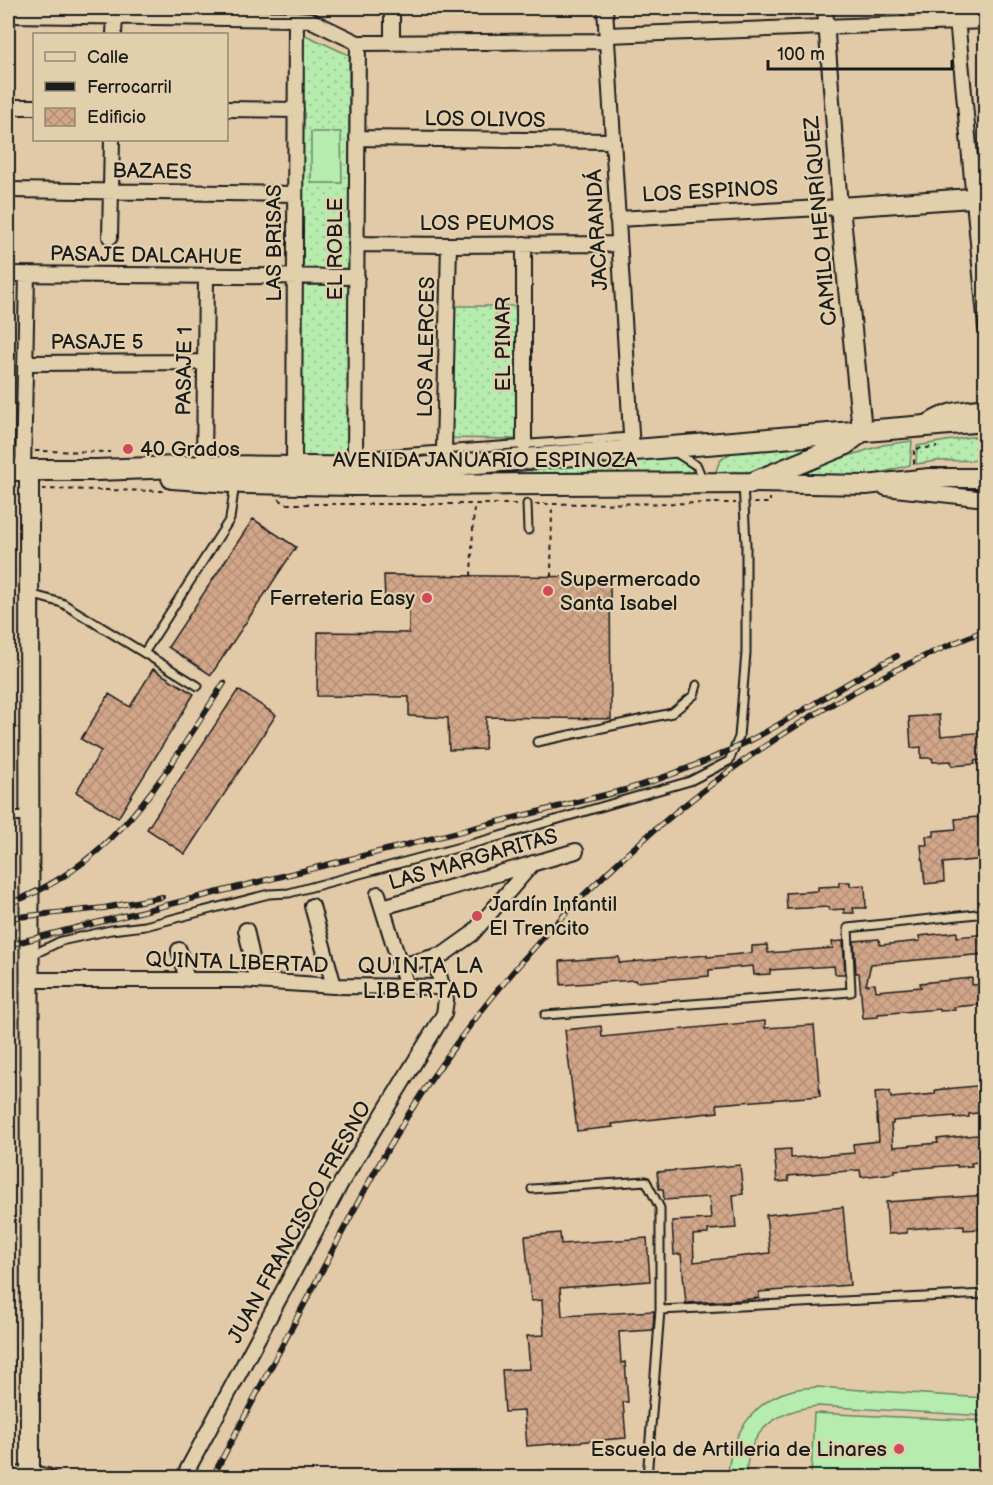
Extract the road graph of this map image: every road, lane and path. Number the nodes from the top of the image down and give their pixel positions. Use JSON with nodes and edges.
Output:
{"nodes":[{"id":1,"x":392,"y":8,"type":"edge"},
{"id":2,"x":605,"y":8,"type":"edge"},
{"id":3,"x":825,"y":8,"type":"edge"},
{"id":4,"x":956,"y":8,"type":"edge"},
{"id":5,"x":95,"y":12,"type":"edge"},
{"id":6,"x":10,"y":13,"type":"edge"},
{"id":7,"x":115,"y":16,"type":"junction"},
{"id":8,"x":296,"y":19,"type":"junction"},
{"id":9,"x":986,"y":21,"type":"edge"},
{"id":10,"x":957,"y":22,"type":"junction"},
{"id":11,"x":827,"y":27,"type":"junction"},
{"id":12,"x":114,"y":33,"type":"edge"},
{"id":13,"x":607,"y":38,"type":"junction"},
{"id":14,"x":358,"y":43,"type":"junction"},
{"id":15,"x":392,"y":43,"type":"junction"},
{"id":16,"x":8,"y":107,"type":"edge"},
{"id":17,"x":33,"y":107,"type":"edge"},
{"id":18,"x":228,"y":109,"type":"edge"},
{"id":19,"x":296,"y":110,"type":"junction"},
{"id":20,"x":357,"y":138,"type":"junction"},
{"id":21,"x":112,"y":141,"type":"edge"},
{"id":22,"x":613,"y":141,"type":"junction"},
{"id":23,"x":8,"y":190,"type":"edge"},
{"id":24,"x":110,"y":191,"type":"junction"},
{"id":25,"x":295,"y":194,"type":"junction"},
{"id":26,"x":980,"y":197,"type":"edge"},
{"id":27,"x":840,"y":207,"type":"junction"},
{"id":28,"x":618,"y":219,"type":"junction"},
{"id":29,"x":110,"y":237,"type":"dead end"},
{"id":30,"x":356,"y":244,"type":"junction"},
{"id":31,"x":524,"y":244,"type":"junction"},
{"id":32,"x":619,"y":244,"type":"junction"},
{"id":33,"x":449,"y":245,"type":"junction"},
{"id":34,"x":8,"y":274,"type":"edge"},
{"id":35,"x":27,"y":275,"type":"junction"},
{"id":36,"x":206,"y":276,"type":"junction"},
{"id":37,"x":295,"y":277,"type":"junction"},
{"id":38,"x":357,"y":277,"type":"junction"},
{"id":39,"x":986,"y":328,"type":"edge"},
{"id":40,"x":205,"y":362,"type":"junction"},
{"id":41,"x":25,"y":363,"type":"junction"},
{"id":42,"x":986,"y":406,"type":"edge"},
{"id":43,"x":986,"y":421,"type":"edge"},
{"id":44,"x":921,"y":426,"type":"junction"},
{"id":45,"x":862,"y":431,"type":"junction"},
{"id":46,"x":631,"y":443,"type":"junction"},
{"id":47,"x":524,"y":444,"type":"junction"},
{"id":48,"x":937,"y":447,"type":"dead end"},
{"id":49,"x":669,"y":448,"type":"junction"},
{"id":50,"x":444,"y":449,"type":"junction"},
{"id":51,"x":355,"y":456,"type":"joint"},
{"id":52,"x":204,"y":466,"type":"junction"},
{"id":53,"x":294,"y":468,"type":"junction"},
{"id":54,"x":393,"y":469,"type":"junction"},
{"id":55,"x":24,"y":470,"type":"edge"},
{"id":56,"x":97,"y":470,"type":"junction"},
{"id":57,"x":914,"y":470,"type":"dead end"},
{"id":58,"x":986,"y":478,"type":"edge"},
{"id":59,"x":235,"y":483,"type":"junction"},
{"id":60,"x":747,"y":483,"type":"junction"},
{"id":61,"x":703,"y":484,"type":"junction"},
{"id":62,"x":365,"y":485,"type":"junction"},
{"id":63,"x":866,"y":485,"type":"junction"},
{"id":64,"x":171,"y":492,"type":"dead end"},
{"id":65,"x":986,"y":499,"type":"edge"},
{"id":66,"x":527,"y":504,"type":"dead end"},
{"id":67,"x":552,"y":504,"type":"dead end"},
{"id":68,"x":474,"y":505,"type":"dead end"},
{"id":69,"x":528,"y":530,"type":"dead end"},
{"id":70,"x":471,"y":576,"type":"dead end"},
{"id":71,"x":551,"y":577,"type":"dead end"},
{"id":72,"x":30,"y":594,"type":"junction"},
{"id":73,"x":144,"y":653,"type":"junction"},
{"id":74,"x":697,"y":685,"type":"dead end"},
{"id":75,"x":198,"y":686,"type":"dead end"},
{"id":76,"x":537,"y":742,"type":"dead end"},
{"id":77,"x":30,"y":816,"type":"junction"},
{"id":78,"x":8,"y":817,"type":"edge"},
{"id":79,"x":576,"y":851,"type":"dead end"},
{"id":80,"x":533,"y":864,"type":"junction"},
{"id":81,"x":312,"y":906,"type":"dead end"},
{"id":82,"x":986,"y":913,"type":"edge"},
{"id":83,"x":246,"y":930,"type":"dead end"},
{"id":84,"x":179,"y":950,"type":"dead end"},
{"id":85,"x":30,"y":956,"type":"junction"},
{"id":86,"x":434,"y":957,"type":"junction"},
{"id":87,"x":401,"y":966,"type":"junction"},
{"id":88,"x":30,"y":980,"type":"junction"},
{"id":89,"x":187,"y":980,"type":"junction"},
{"id":90,"x":257,"y":981,"type":"junction"},
{"id":91,"x":334,"y":986,"type":"junction"},
{"id":92,"x":407,"y":987,"type":"junction"},
{"id":93,"x":444,"y":987,"type":"junction"},
{"id":94,"x":545,"y":1015,"type":"dead end"},
{"id":95,"x":532,"y":1189,"type":"dead end"},
{"id":96,"x":986,"y":1294,"type":"edge"},
{"id":97,"x":660,"y":1311,"type":"junction"},
{"id":98,"x":8,"y":1474,"type":"edge"},
{"id":99,"x":38,"y":1476,"type":"edge"},
{"id":100,"x":183,"y":1478,"type":"edge"},
{"id":101,"x":647,"y":1478,"type":"edge"}],
"edges":[{"from":1,"to":15,"type":"street"},
{"from":2,"to":13,"type":"street","name":"JACARANDÁ"},
{"from":3,"to":11,"type":"street","name":"CAMILO HENRÍQUEZ"},
{"from":4,"to":10,"type":"street"},
{"from":5,"to":6,"type":"street"},
{"from":5,"to":7,"type":"street"},
{"from":7,"to":8,"type":"street"},
{"from":7,"to":12,"type":"street"},
{"from":8,"to":14,"type":"street"},
{"from":8,"to":19,"type":"street","name":"LAS BRISAS"},
{"from":9,"to":10,"type":"street"},
{"from":10,"to":11,"type":"street"},
{"from":10,"to":26,"type":"street"},
{"from":11,"to":13,"type":"street"},
{"from":11,"to":27,"type":"street","name":"CAMILO HENRÍQUEZ"},
{"from":13,"to":15,"type":"street"},
{"from":13,"to":22,"type":"street","name":"JACARANDÁ"},
{"from":14,"to":15,"type":"street"},
{"from":14,"to":20,"type":"street","name":"EL ROBLE"},
{"from":16,"to":17,"type":"street"},
{"from":18,"to":19,"type":"street"},
{"from":19,"to":25,"type":"street","name":"LAS BRISAS"},
{"from":20,"to":22,"type":"street","name":"LOS OLIVOS"},
{"from":20,"to":30,"type":"street","name":"EL ROBLE"},
{"from":21,"to":24,"type":"street"},
{"from":22,"to":28,"type":"street","name":"JACARANDÁ"},
{"from":23,"to":24,"type":"street","name":"BAZAES"},
{"from":24,"to":25,"type":"street","name":"BAZAES"},
{"from":24,"to":29,"type":"street"},
{"from":25,"to":37,"type":"street","name":"LAS BRISAS"},
{"from":26,"to":27,"type":"street","name":"LOS ESPINOS"},
{"from":26,"to":39,"type":"street"},
{"from":27,"to":28,"type":"street","name":"LOS ESPINOS"},
{"from":27,"to":45,"type":"street","name":"CAMILO HENRÍQUEZ"},
{"from":28,"to":32,"type":"street","name":"JACARANDÁ"},
{"from":30,"to":33,"type":"street","name":"LOS PEUMOS"},
{"from":30,"to":38,"type":"street","name":"EL ROBLE"},
{"from":31,"to":32,"type":"street","name":"LOS PEUMOS"},
{"from":31,"to":33,"type":"street","name":"LOS PEUMOS"},
{"from":31,"to":47,"type":"street","name":"EL PINAR"},
{"from":32,"to":46,"type":"street","name":"JACARANDÁ"},
{"from":33,"to":50,"type":"street","name":"LOS ALERCES"},
{"from":34,"to":35,"type":"street","name":"PASAJE DALCAHUE"},
{"from":35,"to":36,"type":"street","name":"PASAJE DALCAHUE"},
{"from":35,"to":41,"type":"street"},
{"from":36,"to":37,"type":"street","name":"PASAJE DALCAHUE"},
{"from":36,"to":40,"type":"street","name":"PASAJE 1"},
{"from":37,"to":38,"type":"street","name":"PASAJE DALCAHUE"},
{"from":37,"to":53,"type":"street","name":"LAS BRISAS"},
{"from":38,"to":51,"type":"street","name":"EL ROBLE"},
{"from":40,"to":41,"type":"street","name":"PASAJE 5"},
{"from":40,"to":52,"type":"street","name":"PASAJE 1"},
{"from":41,"to":55,"type":"street"},
{"from":42,"to":44,"type":"street"},
{"from":43,"to":44,"type":"main road","name":"AVENIDA JANUARIO ESPINOZA"},
{"from":44,"to":45,"type":"main road","name":"AVENIDA JANUARIO ESPINOZA"},
{"from":45,"to":49,"type":"main road","name":"AVENIDA JANUARIO ESPINOZA"},
{"from":45,"to":60,"type":"main road","name":"AVENIDA JANUARIO ESPINOZA"},
{"from":46,"to":47,"type":"lane"},
{"from":46,"to":49,"type":"main road","name":"AVENIDA JANUARIO ESPINOZA"},
{"from":46,"to":54,"type":"main road","name":"AVENIDA JANUARIO ESPINOZA"},
{"from":47,"to":50,"type":"lane"},
{"from":48,"to":57,"type":"path"},
{"from":49,"to":61,"type":"lane"},
{"from":50,"to":51,"type":"lane"},
{"from":52,"to":53,"type":"main road","name":"AVENIDA JANUARIO ESPINOZA"},
{"from":52,"to":56,"type":"main road","name":"AVENIDA JANUARIO ESPINOZA"},
{"from":53,"to":54,"type":"main road","name":"AVENIDA JANUARIO ESPINOZA"},
{"from":54,"to":62,"type":"lane"},
{"from":55,"to":56,"type":"main road","name":"AVENIDA JANUARIO ESPINOZA"},
{"from":55,"to":64,"type":"path"},
{"from":55,"to":72,"type":"street"},
{"from":56,"to":59,"type":"main road","name":"AVENIDA JANUARIO ESPINOZA"},
{"from":58,"to":63,"type":"street"},
{"from":59,"to":62,"type":"main road","name":"AVENIDA JANUARIO ESPINOZA"},
{"from":59,"to":73,"type":"lane"},
{"from":60,"to":61,"type":"main road","name":"AVENIDA JANUARIO ESPINOZA"},
{"from":60,"to":63,"type":"street"},
{"from":60,"to":85,"type":"lane"},
{"from":61,"to":62,"type":"main road","name":"AVENIDA JANUARIO ESPINOZA"},
{"from":63,"to":65,"type":"street"},
{"from":66,"to":69,"type":"lane"},
{"from":67,"to":71,"type":"path"},
{"from":68,"to":70,"type":"path"},
{"from":72,"to":73,"type":"lane"},
{"from":72,"to":77,"type":"street"},
{"from":73,"to":75,"type":"lane"},
{"from":74,"to":76,"type":"lane"},
{"from":77,"to":78,"type":"lane"},
{"from":77,"to":85,"type":"street"},
{"from":79,"to":80,"type":"street","name":"LAS MARGARITAS"},
{"from":80,"to":86,"type":"street"},
{"from":80,"to":87,"type":"street","name":"LAS MARGARITAS"},
{"from":81,"to":91,"type":"street"},
{"from":82,"to":94,"type":"lane"},
{"from":83,"to":90,"type":"street"},
{"from":84,"to":89,"type":"street"},
{"from":85,"to":88,"type":"street"},
{"from":86,"to":87,"type":"street"},
{"from":86,"to":93,"type":"street"},
{"from":87,"to":92,"type":"street"},
{"from":88,"to":89,"type":"street","name":"QUINTA LIBERTAD"},
{"from":88,"to":99,"type":"street"},
{"from":89,"to":90,"type":"street","name":"QUINTA LIBERTAD"},
{"from":90,"to":91,"type":"street","name":"QUINTA LIBERTAD"},
{"from":91,"to":92,"type":"street","name":"QUINTA LIBERTAD"},
{"from":92,"to":93,"type":"street","name":"QUINTA LIBERTAD"},
{"from":93,"to":100,"type":"street","name":"JUAN FRANCISCO FRESNO"},
{"from":95,"to":97,"type":"lane"},
{"from":96,"to":97,"type":"lane"},
{"from":97,"to":101,"type":"lane"},
{"from":98,"to":99,"type":"street"}]}
